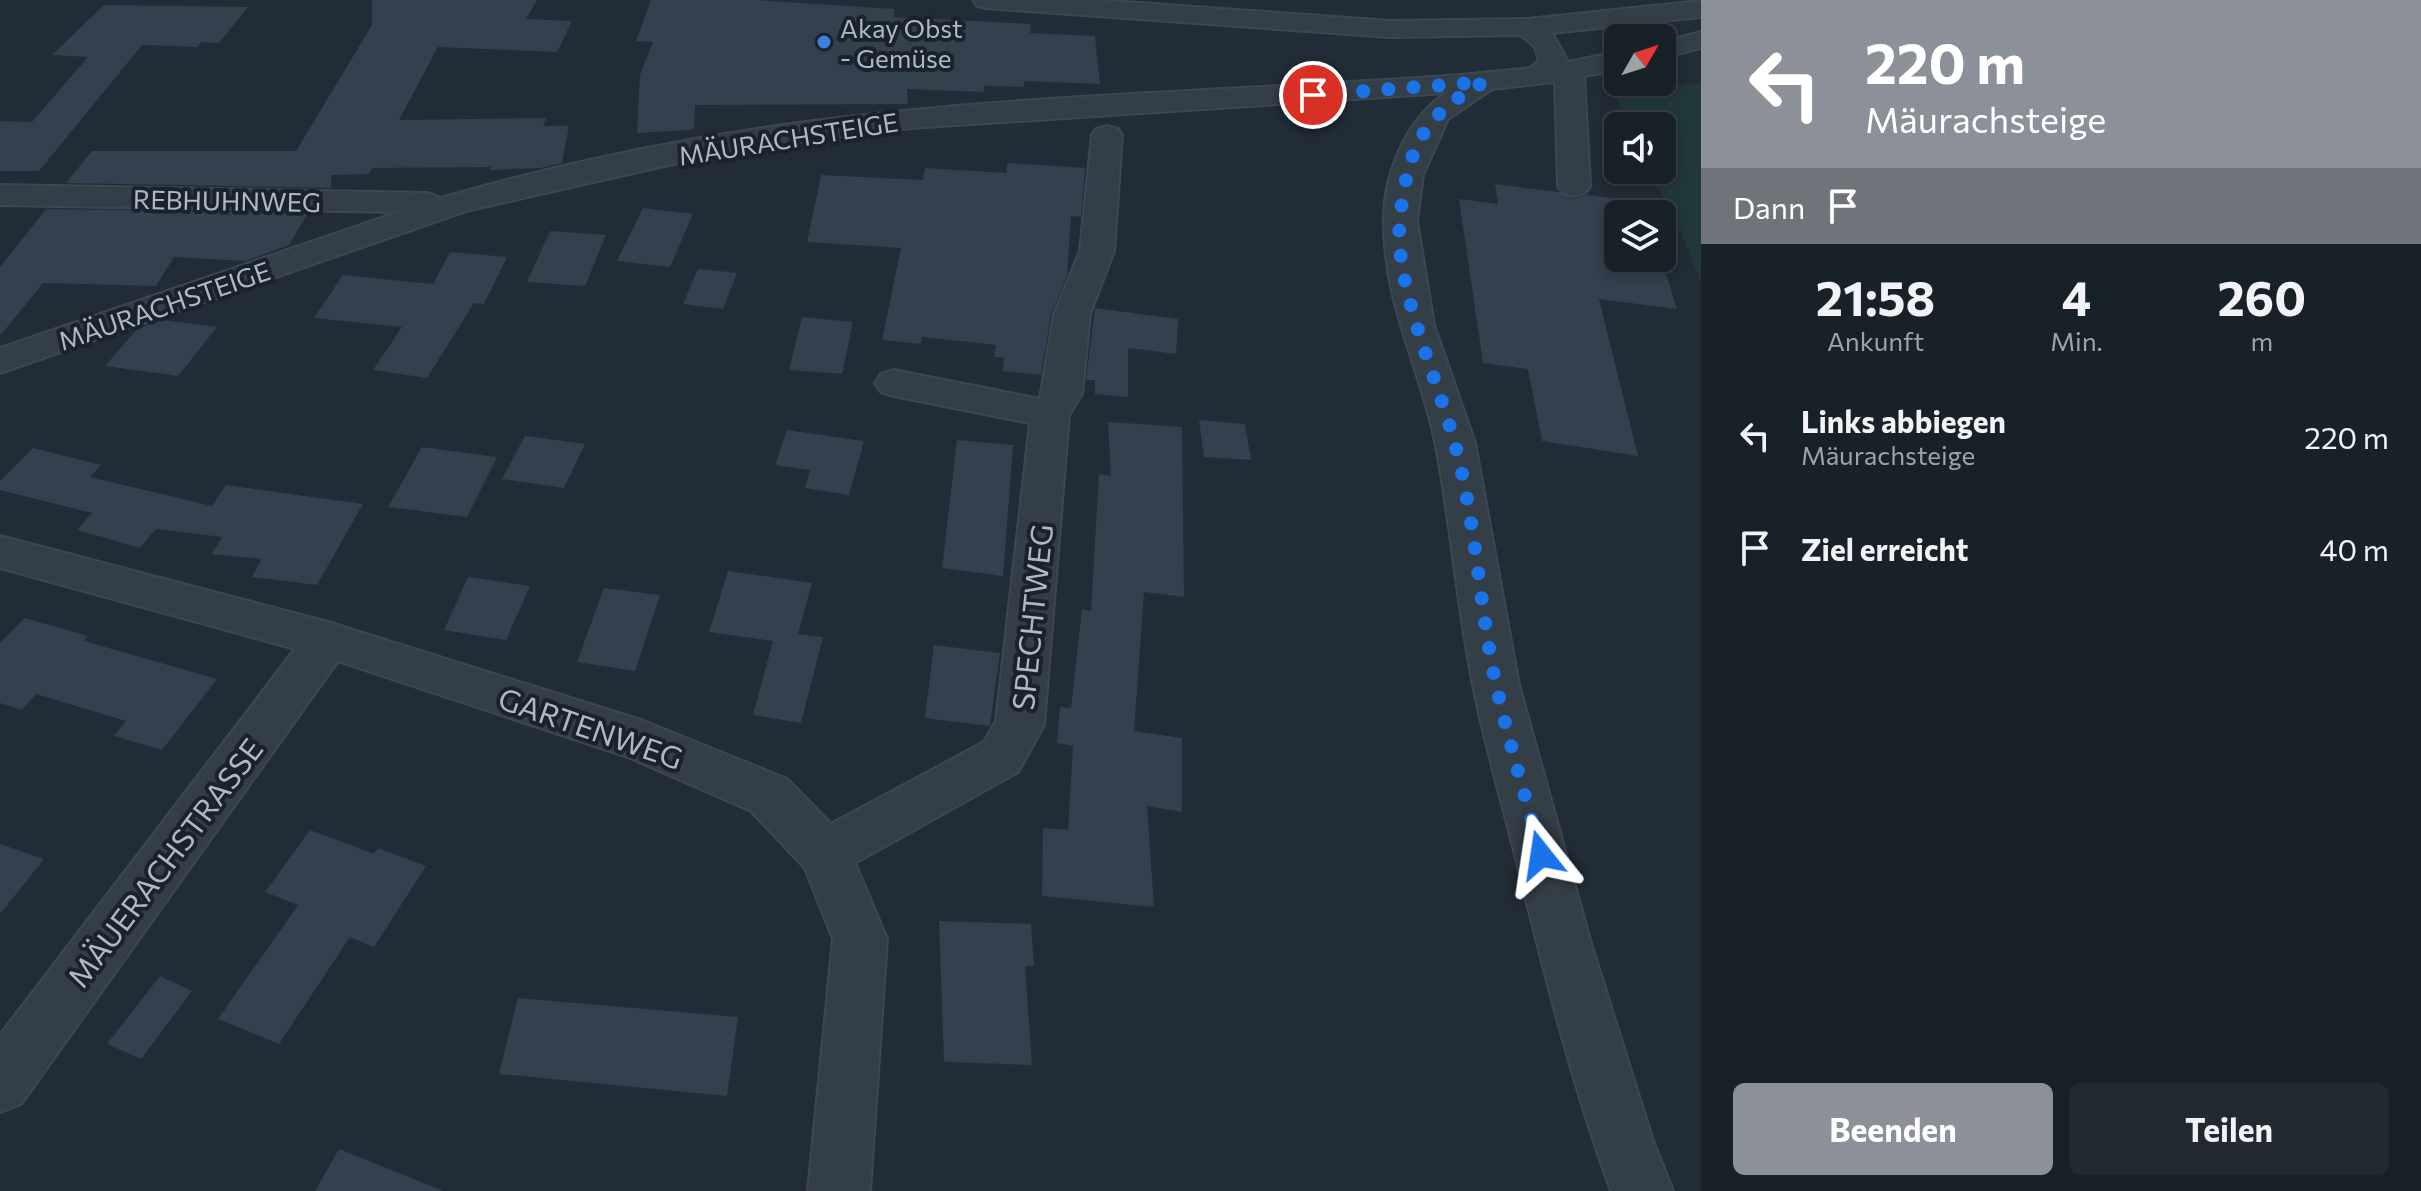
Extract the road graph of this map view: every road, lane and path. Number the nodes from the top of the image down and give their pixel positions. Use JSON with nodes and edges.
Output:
{"nodes":[{"id":1,"x":986,"y":0,"type":"edge"},
{"id":2,"x":1701,"y":9,"type":"edge"},
{"id":3,"x":1527,"y":27,"type":"junction"},
{"id":4,"x":1701,"y":40,"type":"edge"},
{"id":5,"x":1676,"y":46,"type":"edge"},
{"id":6,"x":1604,"y":64,"type":"edge"},
{"id":7,"x":1569,"y":71,"type":"junction"},
{"id":8,"x":1538,"y":76,"type":"junction"},
{"id":9,"x":1484,"y":82,"type":"junction"},
{"id":10,"x":1107,"y":135,"type":"dead end"},
{"id":11,"x":1574,"y":186,"type":"dead end"},
{"id":12,"x":0,"y":195,"type":"edge"},
{"id":13,"x":455,"y":204,"type":"junction"},
{"id":14,"x":0,"y":361,"type":"edge"},
{"id":15,"x":894,"y":383,"type":"dead end"},
{"id":16,"x":1050,"y":415,"type":"junction"},
{"id":17,"x":0,"y":552,"type":"edge"},
{"id":18,"x":328,"y":640,"type":"junction"},
{"id":19,"x":825,"y":853,"type":"junction"},
{"id":20,"x":0,"y":1083,"type":"edge"},
{"id":21,"x":839,"y":1191,"type":"edge"},
{"id":22,"x":1642,"y":1191,"type":"edge"}],
"edges":[{"from":1,"to":3,"type":"street"},
{"from":2,"to":3,"type":"street"},
{"from":3,"to":8,"type":"street"},
{"from":4,"to":5,"type":"street"},
{"from":6,"to":7,"type":"street","name":"MÄURACHSTEIGE"},
{"from":7,"to":8,"type":"street","name":"MÄURACHSTEIGE"},
{"from":7,"to":11,"type":"street"},
{"from":8,"to":9,"type":"street","name":"MÄURACHSTEIGE"},
{"from":9,"to":13,"type":"street","name":"MÄURACHSTEIGE"},
{"from":9,"to":22,"type":"street"},
{"from":10,"to":16,"type":"street","name":"SPECHTWEG"},
{"from":12,"to":13,"type":"street","name":"REBHUHNWEG"},
{"from":13,"to":14,"type":"street","name":"MÄURACHSTEIGE"},
{"from":15,"to":16,"type":"street"},
{"from":16,"to":19,"type":"street","name":"SPECHTWEG"},
{"from":17,"to":18,"type":"street","name":"GARTENWEG"},
{"from":18,"to":19,"type":"street","name":"GARTENWEG"},
{"from":18,"to":20,"type":"street","name":"MÄUERACHSTRASSE"},
{"from":19,"to":21,"type":"street","name":"GARTENWEG"}]}
